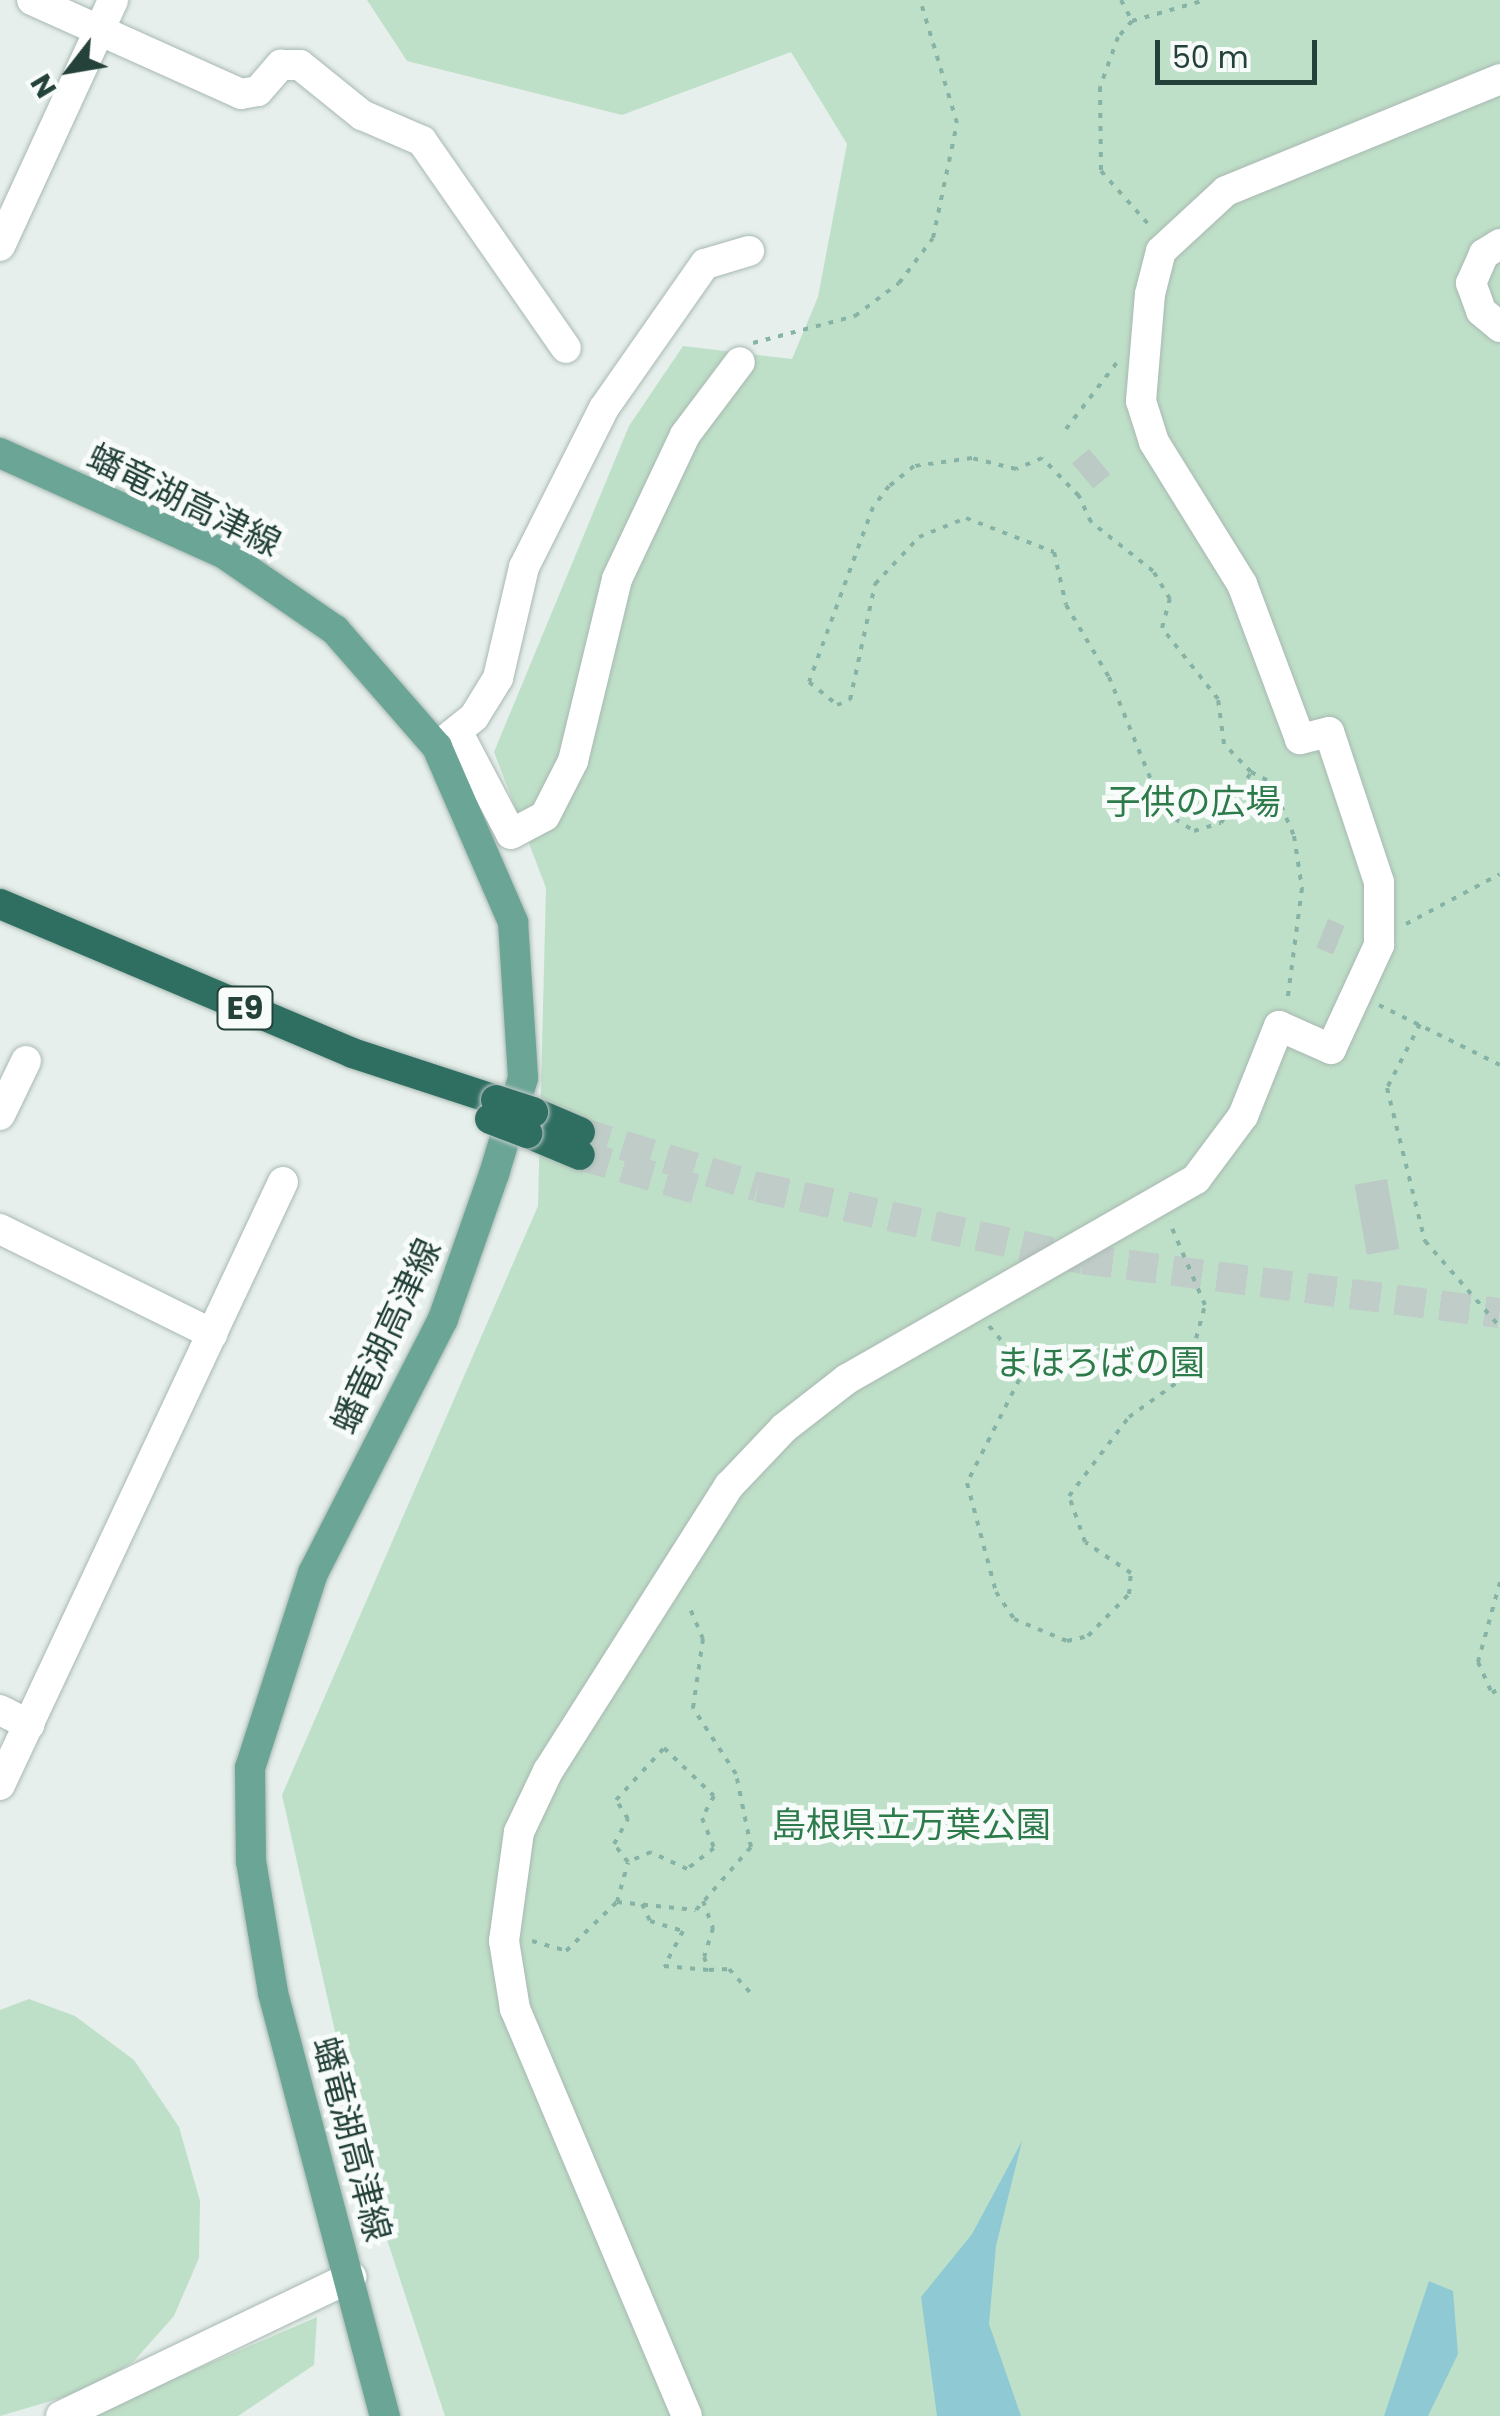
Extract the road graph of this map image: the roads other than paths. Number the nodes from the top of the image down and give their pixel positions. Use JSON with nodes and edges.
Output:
{"nodes":[{"id":1,"x":32,"y":0,"type":"edge"},
{"id":2,"x":113,"y":0,"type":"edge"},
{"id":3,"x":98,"y":30,"type":"junction"},
{"id":4,"x":1500,"y":79,"type":"edge"},
{"id":5,"x":1500,"y":244,"type":"edge"},
{"id":6,"x":0,"y":246,"type":"edge"},
{"id":7,"x":748,"y":250,"type":"dead end"},
{"id":8,"x":1500,"y":327,"type":"edge"},
{"id":9,"x":566,"y":348,"type":"dead end"},
{"id":10,"x":740,"y":362,"type":"road end"},
{"id":11,"x":0,"y":453,"type":"edge"},
{"id":12,"x":447,"y":739,"type":"junction"},
{"id":13,"x":0,"y":904,"type":"edge"},
{"id":14,"x":0,"y":922,"type":"edge"},
{"id":15,"x":26,"y":1061,"type":"dead end"},
{"id":16,"x":493,"y":1110,"type":"junction"},
{"id":17,"x":0,"y":1116,"type":"edge"},
{"id":18,"x":580,"y":1144,"type":"tunnel mouth"},
{"id":19,"x":283,"y":1182,"type":"dead end"},
{"id":20,"x":0,"y":1230,"type":"edge"},
{"id":21,"x":212,"y":1334,"type":"junction"},
{"id":22,"x":0,"y":1710,"type":"edge"},
{"id":23,"x":29,"y":1725,"type":"junction"},
{"id":24,"x":0,"y":1785,"type":"edge"},
{"id":25,"x":351,"y":2278,"type":"junction"},
{"id":26,"x":62,"y":2416,"type":"edge"},
{"id":27,"x":385,"y":2416,"type":"edge"},
{"id":28,"x":688,"y":2416,"type":"edge"}],
"edges":[{"from":1,"to":3,"type":"street"},
{"from":2,"to":3,"type":"street"},
{"from":3,"to":6,"type":"street"},
{"from":3,"to":9,"type":"street"},
{"from":4,"to":28,"type":"street"},
{"from":5,"to":8,"type":"street"},
{"from":7,"to":12,"type":"street"},
{"from":10,"to":12,"type":"street"},
{"from":11,"to":12,"type":"main road","name":"蟠竜湖高津線"},
{"from":12,"to":25,"type":"main road","name":"蟠竜湖高津線"},
{"from":13,"to":16,"type":"highway","number":"E9"},
{"from":14,"to":16,"type":"highway","number":"E9"},
{"from":15,"to":17,"type":"street"},
{"from":16,"to":18,"type":"highway","number":"E9","bridge":true},
{"from":19,"to":21,"type":"street"},
{"from":20,"to":21,"type":"street"},
{"from":21,"to":23,"type":"street"},
{"from":22,"to":23,"type":"street"},
{"from":23,"to":24,"type":"street"},
{"from":25,"to":26,"type":"street"},
{"from":25,"to":27,"type":"main road","name":"蟠竜湖高津線"}]}
